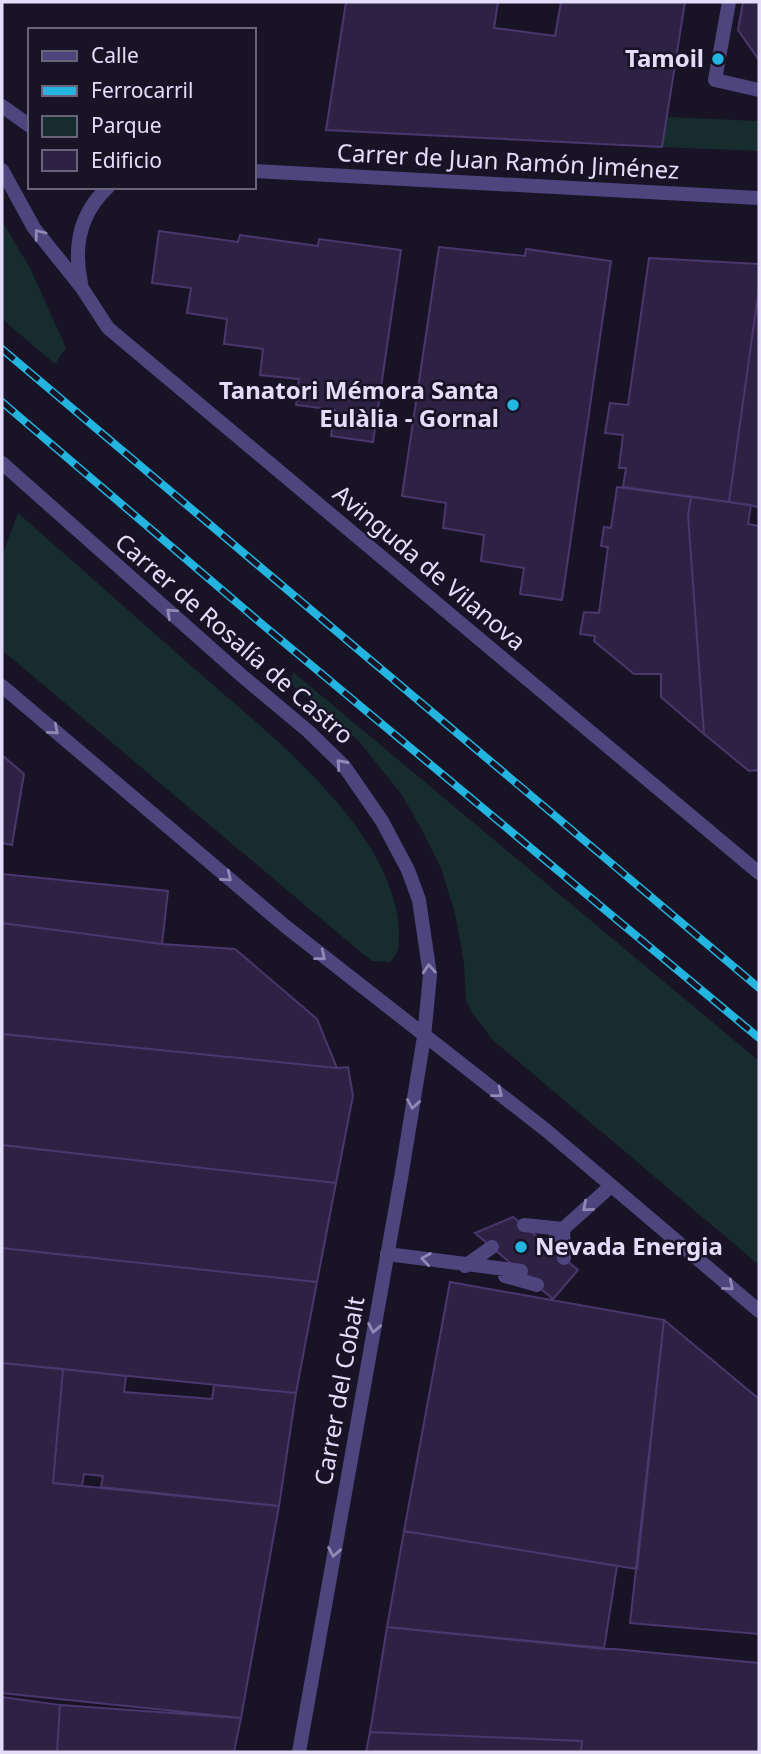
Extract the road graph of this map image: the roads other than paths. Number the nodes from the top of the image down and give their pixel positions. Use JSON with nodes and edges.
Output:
{"nodes":[{"id":1,"x":729,"y":2,"type":"edge"},
{"id":2,"x":759,"y":90,"type":"edge"},
{"id":3,"x":2,"y":106,"type":"edge"},
{"id":4,"x":28,"y":124,"type":"edge"},
{"id":5,"x":2,"y":170,"type":"edge"},
{"id":6,"x":256,"y":171,"type":"edge"},
{"id":7,"x":106,"y":189,"type":"edge"},
{"id":8,"x":759,"y":198,"type":"edge"},
{"id":9,"x":82,"y":288,"type":"junction"},
{"id":10,"x":2,"y":463,"type":"edge"},
{"id":11,"x":2,"y":686,"type":"edge"},
{"id":12,"x":759,"y":873,"type":"edge"},
{"id":13,"x":424,"y":1037,"type":"junction"},
{"id":14,"x":611,"y":1186,"type":"junction"},
{"id":15,"x":524,"y":1226,"type":"dead end"},
{"id":16,"x":563,"y":1228,"type":"junction"},
{"id":17,"x":536,"y":1236,"type":"dead end"},
{"id":18,"x":549,"y":1246,"type":"dead end"},
{"id":19,"x":492,"y":1247,"type":"dead end"},
{"id":20,"x":387,"y":1254,"type":"junction"},
{"id":21,"x":564,"y":1258,"type":"dead end"},
{"id":22,"x":508,"y":1260,"type":"dead end"},
{"id":23,"x":465,"y":1266,"type":"junction"},
{"id":24,"x":521,"y":1271,"type":"dead end"},
{"id":25,"x":537,"y":1285,"type":"dead end"},
{"id":26,"x":759,"y":1311,"type":"edge"},
{"id":27,"x":299,"y":1752,"type":"edge"}],
"edges":[{"from":1,"to":2,"type":"street"},
{"from":3,"to":4,"type":"street"},
{"from":9,"to":5,"type":"street","name":"Avinguda de Vilanova","one_way":true},
{"from":6,"to":8,"type":"street","name":"Carrer de Juan Ramón Jiménez"},
{"from":7,"to":9,"type":"street"},
{"from":9,"to":12,"type":"street","name":"Avinguda de Vilanova"},
{"from":13,"to":10,"type":"street","name":"Carrer de Rosalía de Castro","one_way":true},
{"from":11,"to":13,"type":"street","one_way":true},
{"from":13,"to":14,"type":"street","one_way":true},
{"from":13,"to":20,"type":"street","name":"Carrer del Cobalt","one_way":true},
{"from":14,"to":16,"type":"street","one_way":true},
{"from":14,"to":26,"type":"street","one_way":true},
{"from":15,"to":16,"type":"street"},
{"from":16,"to":17,"type":"street"},
{"from":16,"to":18,"type":"street"},
{"from":16,"to":21,"type":"street"},
{"from":19,"to":23,"type":"street"},
{"from":23,"to":20,"type":"street","one_way":true},
{"from":20,"to":27,"type":"street","name":"Carrer del Cobalt","one_way":true},
{"from":22,"to":23,"type":"street"},
{"from":23,"to":24,"type":"street"},
{"from":23,"to":25,"type":"street"}]}
